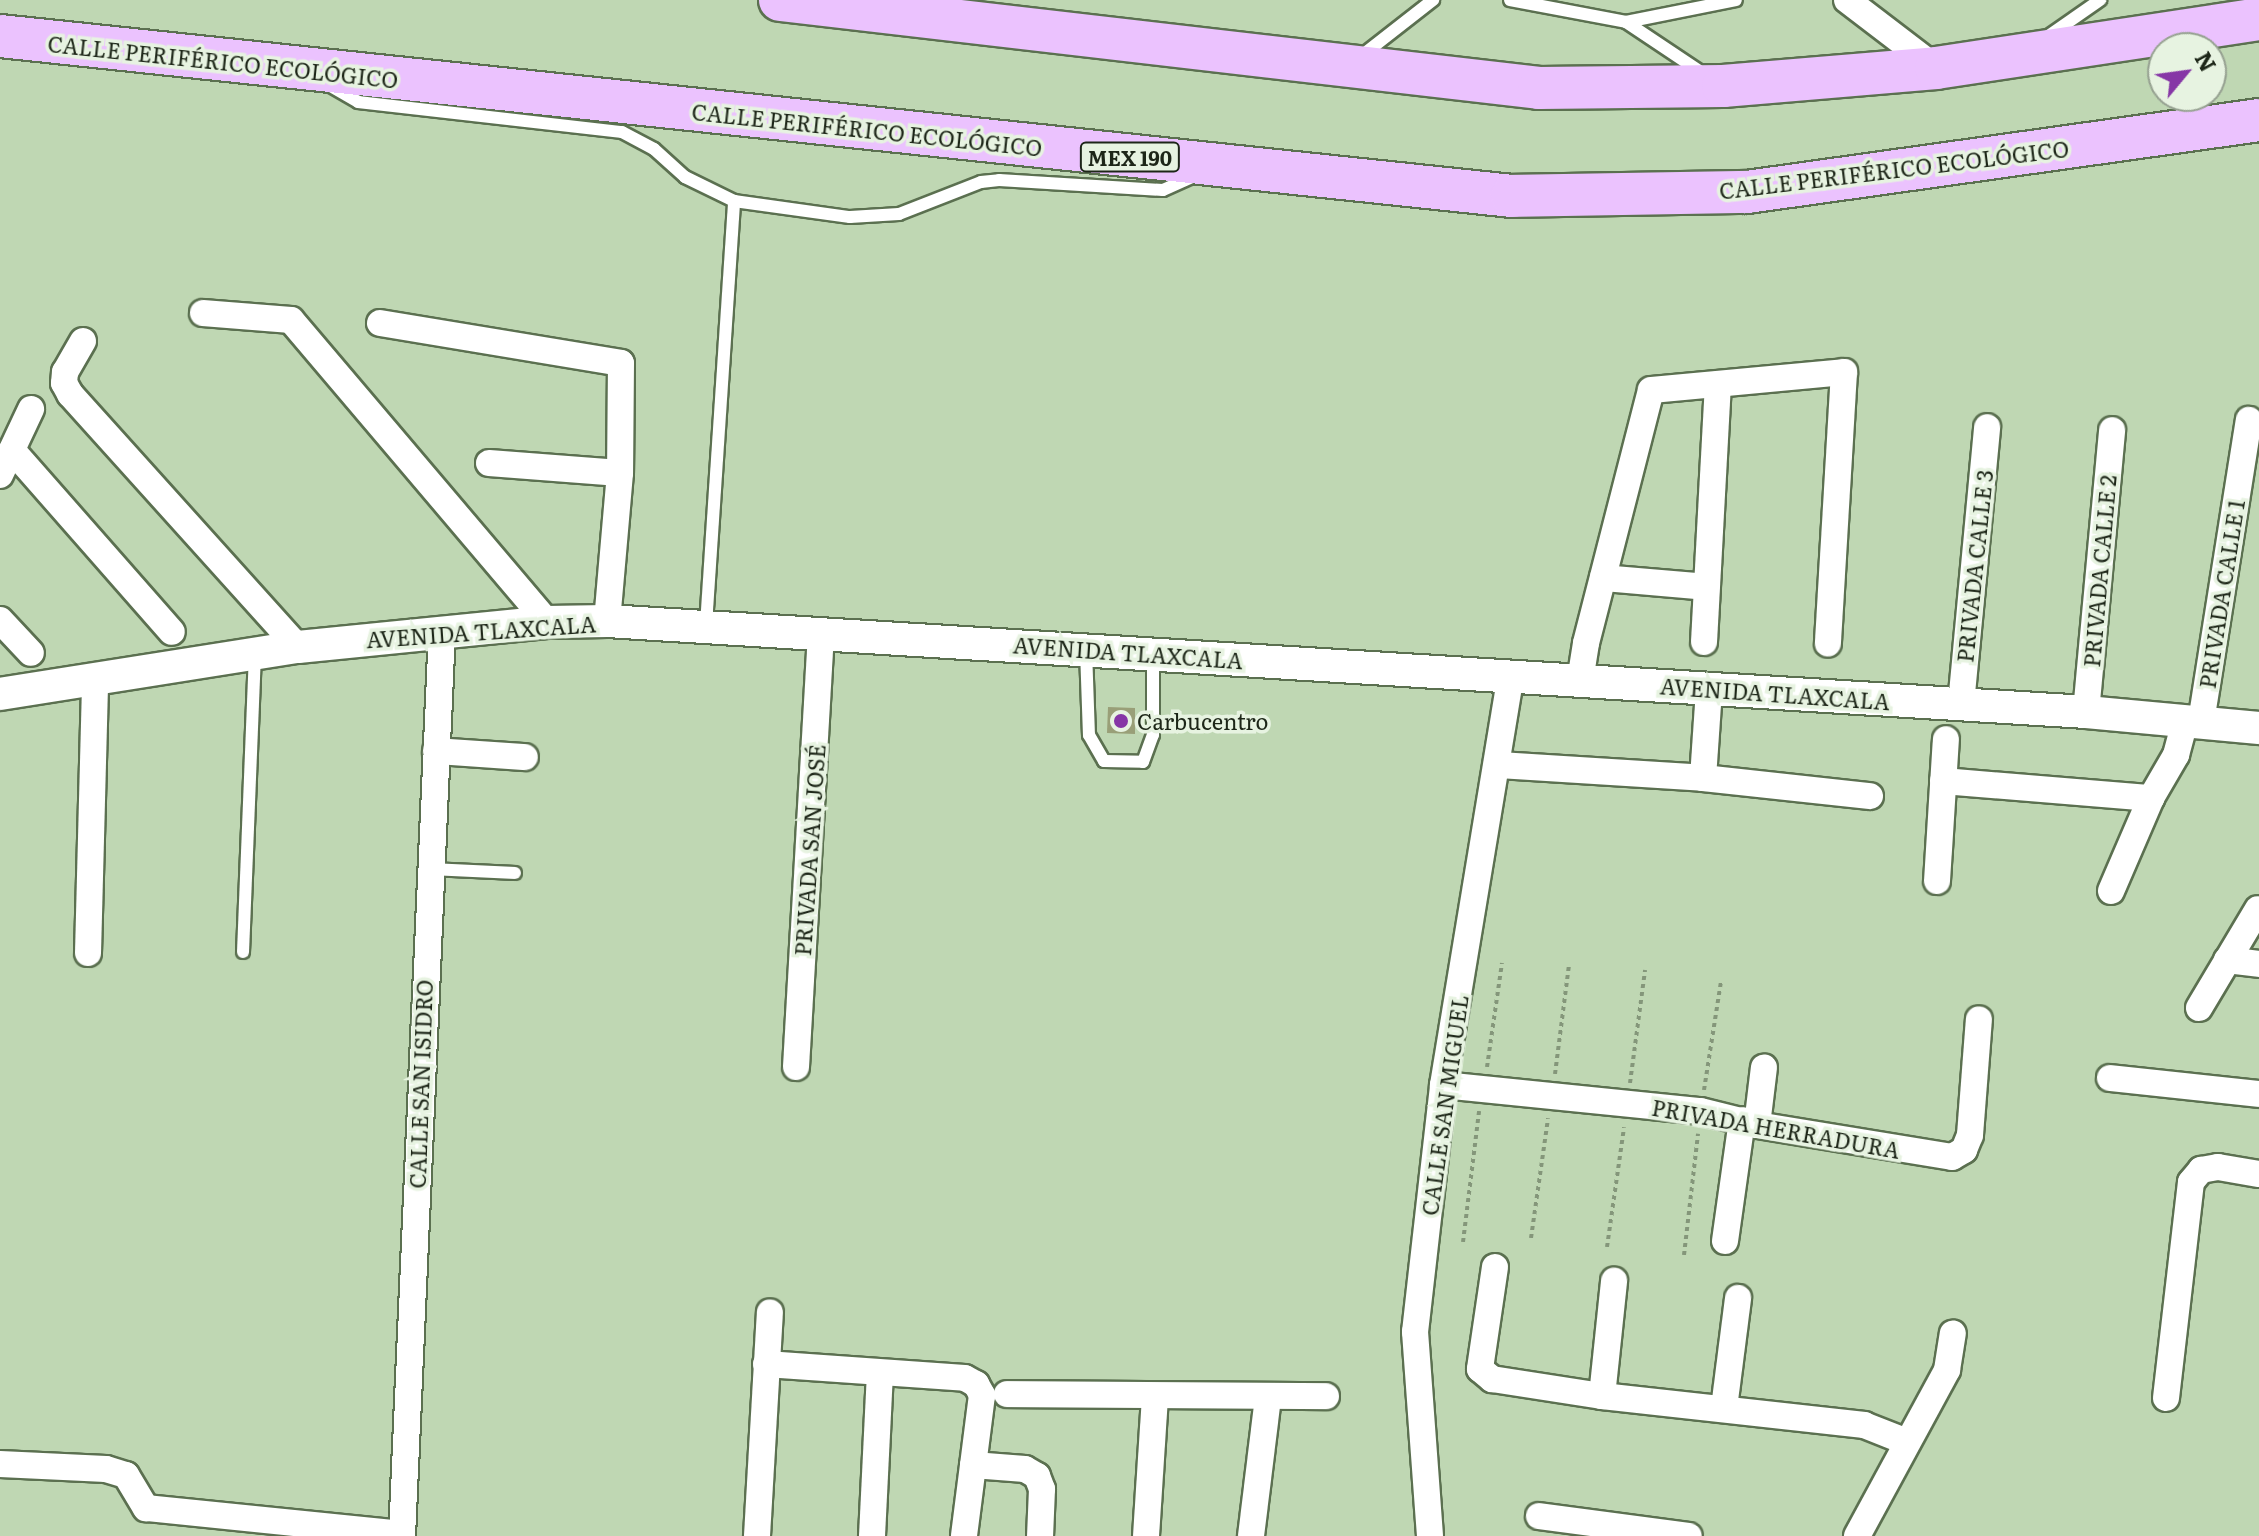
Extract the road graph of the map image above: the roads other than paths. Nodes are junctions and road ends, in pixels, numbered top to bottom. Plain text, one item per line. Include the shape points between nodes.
1 (780, 0) edge
2 (1433, 0) edge
3 (1510, 0) edge
4 (1520, 0) edge
5 (1736, 0) edge
6 (1847, 0) edge
7 (2100, 0) edge
8 (2259, 19) edge
9 (1626, 22) junction
10 (0, 36) edge
11 (2021, 54) junction
12 (1346, 67) junction
13 (1936, 68) junction
14 (316, 71) junction
15 (1723, 86) junction
16 (2259, 120) edge
17 (1212, 165) junction
18 (734, 201) junction
19 (203, 313) dead end
20 (380, 323) dead end
21 (83, 341) dead end
22 (1718, 384) junction
23 (31, 409) dead end
24 (2249, 420) dead end
25 (1987, 427) dead end
26 (2112, 430) dead end
27 (12, 450) junction
28 (489, 463) dead end
29 (620, 473) junction
30 (0, 475) edge
31 (1603, 578) junction
32 (1707, 587) junction
33 (608, 609) junction
34 (540, 614) junction
35 (0, 620) edge
36 (706, 625) junction
37 (172, 632) dead end
38 (442, 632) junction
39 (821, 632) junction
40 (290, 639) junction
41 (1704, 642) dead end
42 (1828, 644) dead end
43 (1086, 649) junction
44 (31, 653) dead end
45 (255, 653) junction
46 (1153, 653) junction
47 (1511, 676) junction
48 (95, 679) junction
49 (1580, 681) junction
50 (0, 694) edge
51 (1708, 702) junction
52 (1961, 704) junction
53 (2086, 712) junction
54 (2193, 721) junction
55 (2259, 728) edge
56 (1946, 739) dead end
57 (436, 751) junction
58 (525, 757) dead end
59 (1499, 765) junction
60 (1703, 778) junction
61 (1943, 781) junction
62 (1870, 796) dead end
63 (2151, 798) junction
64 (430, 868) junction
65 (515, 873) dead end
66 (1937, 881) dead end
67 (2111, 891) dead end
68 (2258, 909) edge
69 (243, 952) dead end
70 (88, 953) dead end
71 (2227, 960) junction
72 (2259, 964) edge
73 (2199, 1008) dead end
74 (1979, 1019) dead end
75 (796, 1067) dead end
76 (1764, 1067) dead end
77 (2110, 1078) dead end
78 (1443, 1085) junction
79 (2259, 1094) edge
80 (1750, 1122) junction
81 (2259, 1174) edge
82 (1725, 1241) dead end
83 (1495, 1267) dead end
84 (1614, 1281) dead end
85 (1738, 1298) dead end
86 (770, 1312) dead end
87 (1953, 1333) dead end
88 (766, 1364) junction
89 (880, 1374) junction
90 (995, 1395) junction
91 (1326, 1396) dead end
92 (1602, 1396) junction
93 (1155, 1397) junction
94 (1268, 1397) junction
95 (2166, 1398) dead end
96 (1724, 1408) junction
97 (1907, 1442) junction
98 (0, 1464) edge
99 (973, 1465) junction
100 (1539, 1516) dead end
101 (200, 1524) edge
102 (402, 1535) edge
103 (757, 1536) edge
104 (872, 1536) edge
105 (964, 1536) edge
106 (1040, 1536) edge
107 (1146, 1536) edge
108 (1251, 1536) edge
109 (1430, 1536) edge
110 (1689, 1536) edge
111 (1857, 1536) edge

1 - 12 highway via 1015,21
2 - 12 lane
3 - 4 lane
4 - 9 lane
5 - 9 lane
6 - 13 street
7 - 11 lane
8 - 11 highway
9 - 15 lane
10 - 14 highway, CALLE PERIFÉRICO ECOLÓGICO / MEX 190
11 - 13 highway
12 - 15 highway via 1539,88
13 - 15 highway
14 - 17 highway, CALLE PERIFÉRICO ECOLÓGICO / MEX 190
14 - 18 lane via 333,89 358,102 622,132 654,149 685,177
16 - 17 highway, CALLE PERIFÉRICO ECOLÓGICO / MEX 190 via 1747,192 1512,196
17 - 18 lane via 1163,190 981,182 899,214 850,217
18 - 36 lane
19 - 34 street via 291,320
20 - 29 street via 621,363
21 - 40 street via 65,372 70,394
22 - 31 street via 1651,390
22 - 32 street
22 - 42 street via 1844,372
23 - 27 street
24 - 54 street, PRIVADA CALLE 1
25 - 52 street, PRIVADA CALLE 3
26 - 53 street, PRIVADA CALLE 2
27 - 30 street
27 - 37 street
28 - 29 street
29 - 33 street
31 - 32 street
31 - 49 street
32 - 41 street
33 - 34 street, AVENIDA TLAXCALA
33 - 36 street, AVENIDA TLAXCALA
34 - 38 street, AVENIDA TLAXCALA
35 - 44 street
36 - 39 street, AVENIDA TLAXCALA
38 - 40 street, AVENIDA TLAXCALA
38 - 57 street, CALLE SAN ISIDRO
39 - 43 street, AVENIDA TLAXCALA
39 - 75 street, PRIVADA SAN JOSÉ
40 - 45 street, AVENIDA TLAXCALA
43 - 46 street, AVENIDA TLAXCALA
43 - 46 lane via 1089,735 1104,761 1143,762 1153,735
45 - 48 street, AVENIDA TLAXCALA
45 - 69 lane
46 - 47 street, AVENIDA TLAXCALA
47 - 49 street, AVENIDA TLAXCALA
47 - 59 street, CALLE SAN MIGUEL
48 - 50 street, AVENIDA TLAXCALA
48 - 70 street
49 - 51 street, AVENIDA TLAXCALA
51 - 52 street, AVENIDA TLAXCALA
51 - 60 street
52 - 53 street, AVENIDA TLAXCALA
53 - 54 street, AVENIDA TLAXCALA
54 - 55 street, AVENIDA TLAXCALA
54 - 63 street, PRIVADA CALLE 1
56 - 61 street
57 - 58 street
57 - 64 street, CALLE SAN ISIDRO
59 - 60 street
59 - 78 street, CALLE SAN MIGUEL
60 - 62 street
61 - 63 street
61 - 66 street
63 - 67 street, PRIVADA CALLE 1
64 - 65 lane
64 - 102 street, CALLE SAN ISIDRO
68 - 71 street
71 - 72 street
71 - 73 street
74 - 80 street, PRIVADA HERRADURA via 1970,1135 1964,1150 1952,1157
76 - 80 street
77 - 79 street
78 - 80 street, PRIVADA HERRADURA via 1701,1111
78 - 109 street, CALLE SAN MIGUEL via 1415,1332
80 - 82 street
81 - 95 street via 2218,1167 2201,1170 2191,1182
83 - 92 street via 1480,1369 1484,1374
84 - 92 street
85 - 96 street
86 - 88 street
87 - 97 street via 1947,1370
88 - 89 street
88 - 103 street
89 - 90 street via 965,1378
89 - 104 street
90 - 93 street
90 - 99 street
91 - 94 street
92 - 96 street
93 - 94 street
93 - 107 street
94 - 108 street
96 - 97 street via 1864,1425
97 - 111 street
98 - 101 street via 106,1469 126,1475 146,1508
99 - 105 street
99 - 106 street via 1025,1469 1037,1476 1042,1489
100 - 110 street
101 - 102 street

